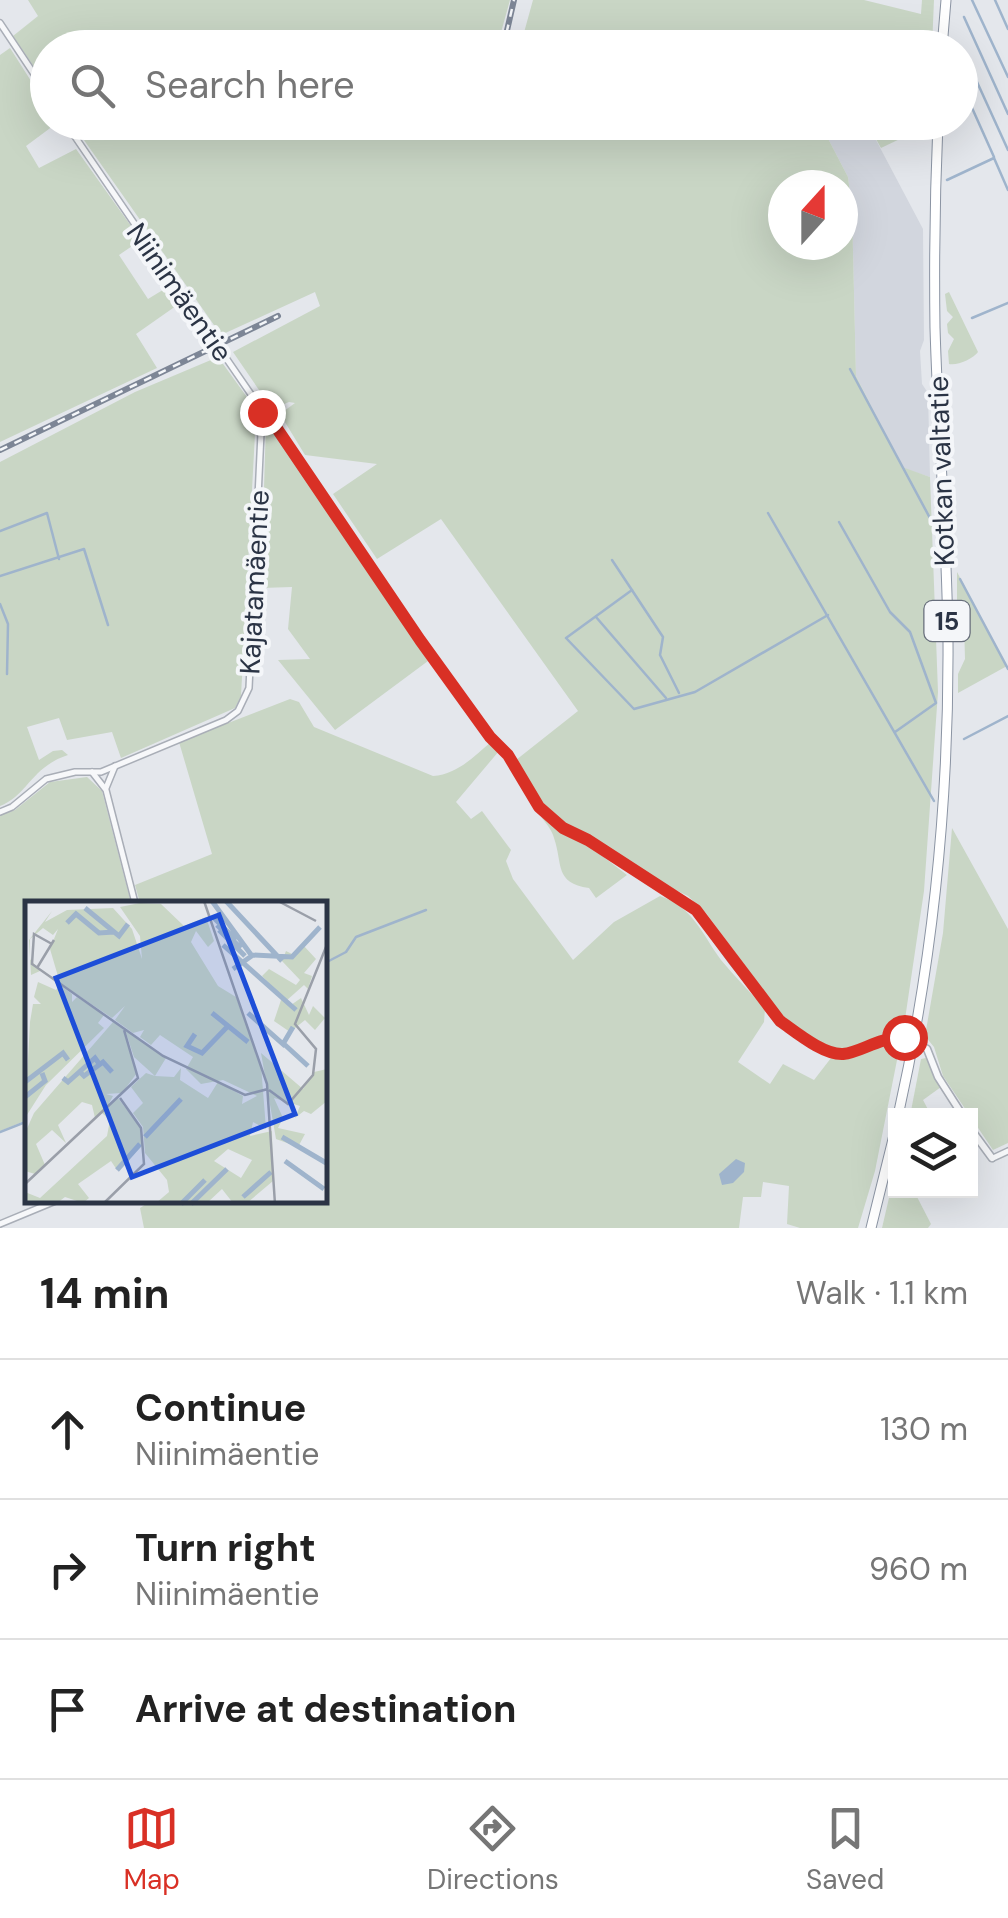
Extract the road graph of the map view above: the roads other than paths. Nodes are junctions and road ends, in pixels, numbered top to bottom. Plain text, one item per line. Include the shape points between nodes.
1 (946, 0) edge
2 (0, 23) edge
3 (944, 30) edge
4 (30, 67) edge
5 (77, 140) edge
6 (938, 140) edge
7 (262, 412) junction
8 (117, 764) junction
9 (92, 772) junction
10 (106, 790) junction
11 (0, 812) edge
12 (134, 901) edge
13 (914, 1040) junction
14 (900, 1108) edge
15 (958, 1108) edge
16 (978, 1139) edge
17 (1008, 1151) edge
18 (992, 1158) joint
19 (888, 1159) edge
20 (51, 1203) edge
21 (0, 1224) edge
22 (871, 1228) edge

1 - 3 highway
2 - 4 street
5 - 7 street, Niinimäentie, bridge
6 - 13 highway, Kotkan valtatie / 15 via 935,327 947,728 936,880
7 - 8 street, Kajatamäentie via 245,699 226,720
7 - 13 street, Niinimäentie via 548,818 696,910 780,1021 799,1034 845,1054 883,1038
8 - 9 street, Kajatamäentie
8 - 10 street
9 - 10 street
9 - 11 street, Kajatamäentie via 46,779
10 - 12 street
13 - 14 highway, Kotkan valtatie / 15
13 - 15 street via 927,1049
16 - 18 street
17 - 18 street
19 - 22 highway
20 - 21 street

